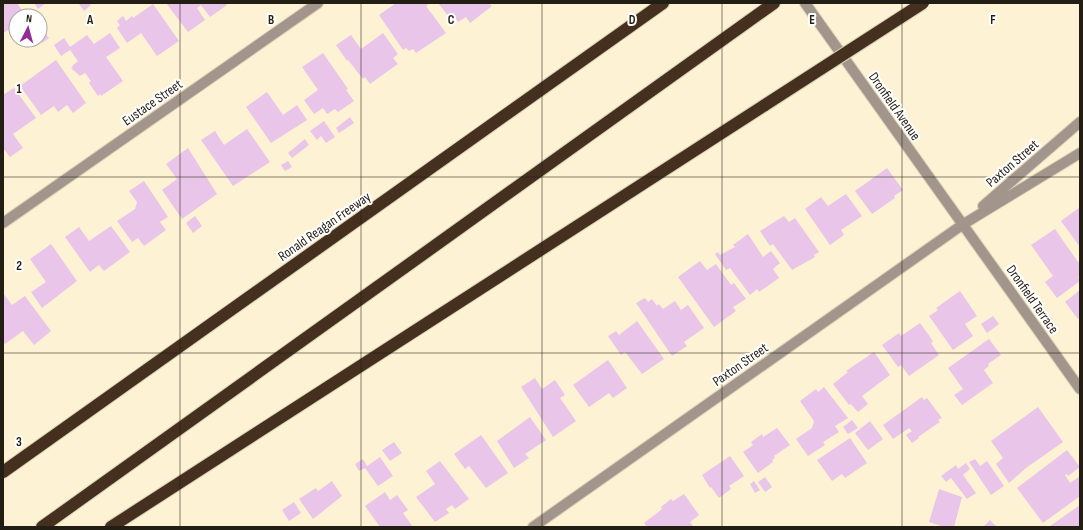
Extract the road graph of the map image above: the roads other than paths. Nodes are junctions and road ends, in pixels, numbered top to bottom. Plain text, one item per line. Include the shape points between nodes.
1 (318, 3) edge
2 (663, 3) edge
3 (774, 3) edge
4 (805, 3) edge
5 (923, 3) edge
6 (1080, 122) edge
7 (1080, 153) edge
8 (3, 223) edge
9 (962, 225) junction
10 (1080, 390) edge
11 (3, 472) edge
12 (42, 527) edge
13 (111, 527) edge
14 (533, 527) edge

1 - 8 street, Eustace Street
2 - 11 highway, Ronald Reagan Freeway
3 - 12 highway
4 - 9 street, Dronfield Avenue
5 - 13 highway, bridge
6 - 9 street, Paxton Street
7 - 9 street, Paxton Street
9 - 10 street, Dronfield Terrace
9 - 14 street, Paxton Street

